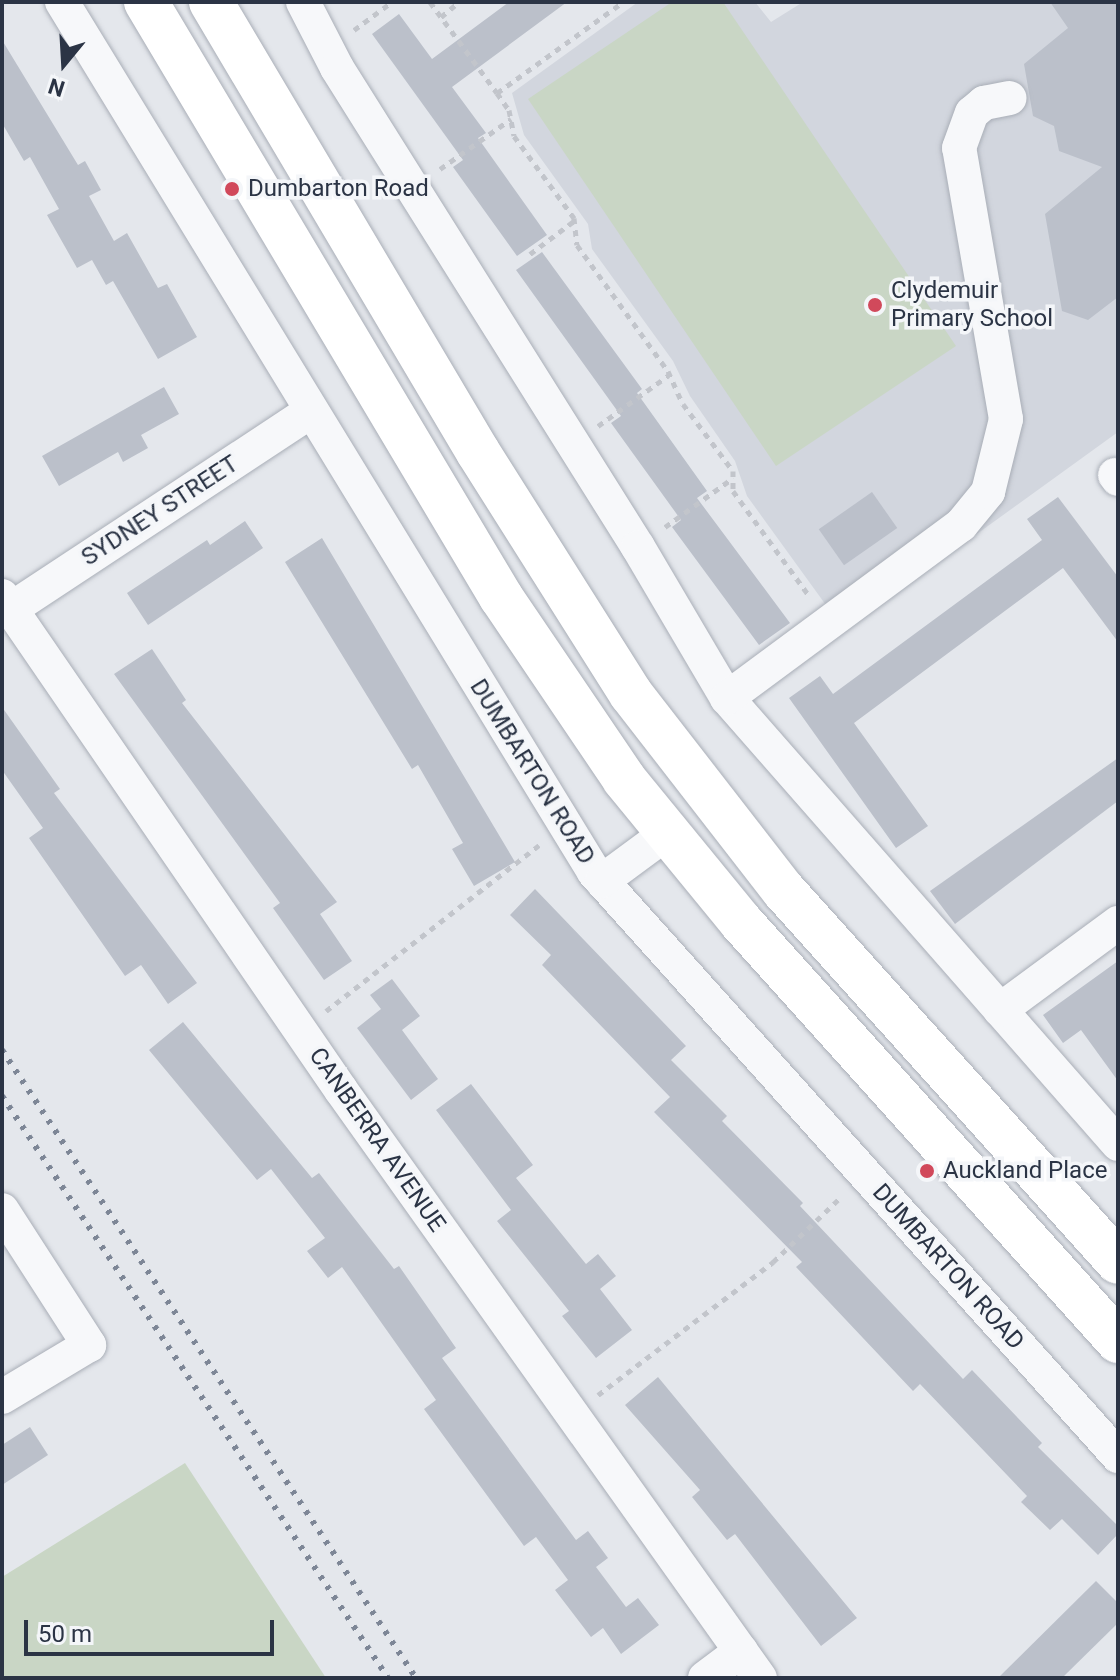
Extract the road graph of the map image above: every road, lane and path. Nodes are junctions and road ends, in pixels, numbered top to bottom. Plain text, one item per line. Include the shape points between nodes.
1 (62, 2) edge
2 (146, 2) edge
3 (211, 2) edge
4 (303, 2) edge
5 (392, 2) edge
6 (430, 2) edge
7 (459, 2) edge
8 (623, 2) edge
9 (441, 17) junction
10 (327, 49) junction
11 (497, 93) junction
12 (1010, 98) dead end
13 (511, 119) junction
14 (413, 189) junction
15 (575, 221) junction
16 (530, 254) dead end
17 (669, 375) junction
18 (308, 413) junction
19 (574, 444) junction
20 (733, 478) junction
21 (638, 547) junction
22 (6, 602) edge
23 (828, 626) junction
24 (727, 698) junction
25 (565, 824) junction
26 (667, 833) junction
27 (602, 881) junction
28 (1118, 923) edge
29 (1000, 1010) junction
30 (301, 1031) junction
31 (1118, 1144) edge
32 (865, 1175) junction
33 (2, 1210) edge
34 (1118, 1262) edge
35 (1118, 1341) edge
36 (2, 1397) edge
37 (572, 1415) junction
38 (1118, 1456) edge
39 (750, 1664) edge
40 (705, 1678) edge

1 - 18 street, DUMBARTON ROAD
2 - 26 main road via 517,623
3 - 34 main road via 478,452 640,706 784,891
4 - 10 street
5 - 10 path
6 - 9 path
7 - 9 path
8 - 11 path
9 - 11 path
10 - 14 street
11 - 13 path
12 - 23 street via 984,103 972,113 959,148 1006,419 996,472 988,492 961,525
13 - 14 path
13 - 15 path via 514,136
14 - 19 street
15 - 16 path
15 - 17 path via 577,245
17 - 19 path
17 - 20 path
18 - 22 street, SYDNEY STREET
18 - 25 street, DUMBARTON ROAD
19 - 21 street
20 - 21 path
20 - 23 path via 733,491
21 - 24 street
22 - 30 street, CANBERRA AVENUE
23 - 24 street
24 - 29 street
25 - 27 street, DUMBARTON ROAD
25 - 30 path
26 - 27 street
26 - 35 main road via 841,1036
27 - 32 street, DUMBARTON ROAD
28 - 29 street
29 - 31 street
30 - 37 street, CANBERRA AVENUE
32 - 37 path via 773,1262
32 - 38 street, DUMBARTON ROAD
33 - 36 street via 89,1345
37 - 39 street, CANBERRA AVENUE
39 - 40 street

